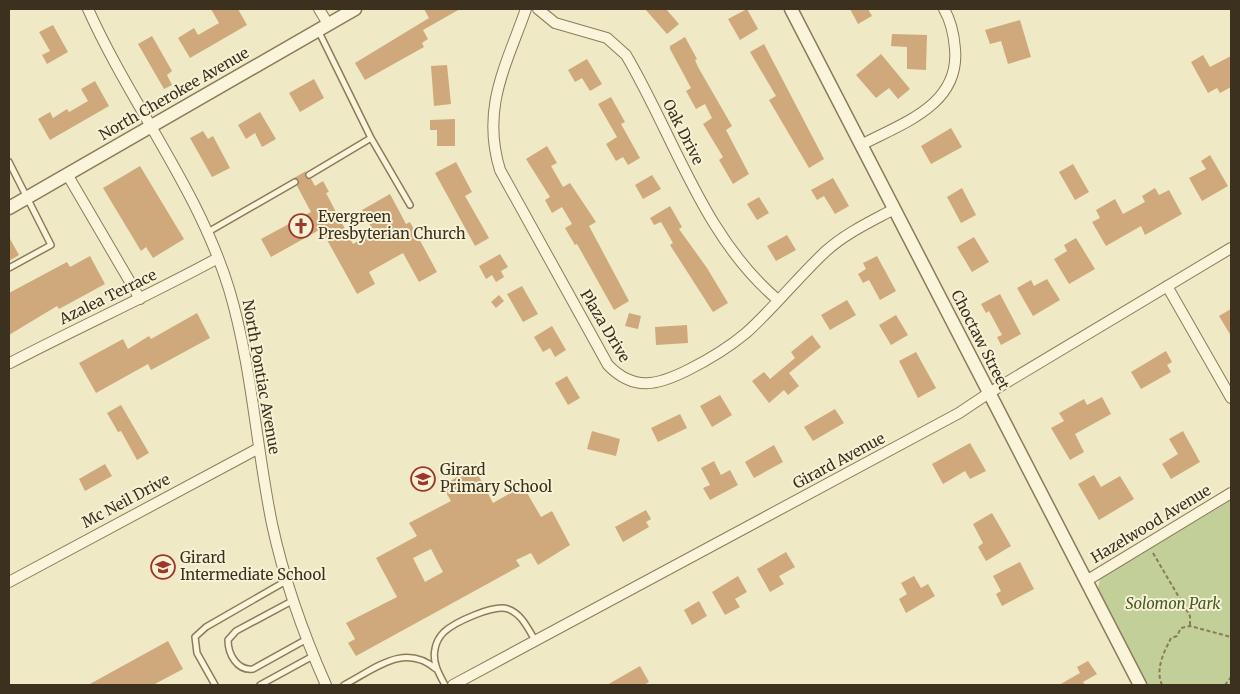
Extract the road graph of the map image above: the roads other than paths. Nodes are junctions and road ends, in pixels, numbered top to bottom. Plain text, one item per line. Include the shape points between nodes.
1 (88, 9) edge
2 (320, 9) edge
3 (355, 9) edge
4 (526, 9) edge
5 (538, 9) edge
6 (791, 9) edge
7 (944, 9) edge
8 (323, 27) junction
9 (152, 125) junction
10 (371, 138) junction
11 (861, 145) junction
12 (9, 162) edge
13 (68, 174) junction
14 (308, 174) dead end
15 (295, 182) dead end
16 (26, 198) junction
17 (410, 205) dead end
18 (9, 208) edge
19 (894, 209) junction
20 (208, 232) junction
21 (1231, 248) edge
22 (218, 258) junction
23 (9, 268) edge
24 (1167, 286) junction
25 (140, 299) junction
26 (778, 300) junction
27 (10, 363) edge
28 (989, 393) junction
29 (1231, 398) edge
30 (259, 448) junction
31 (1231, 493) edge
32 (286, 581) junction
33 (1086, 581) junction
34 (9, 582) edge
35 (292, 601) junction
36 (307, 639) junction
37 (536, 641) junction
38 (313, 656) junction
39 (437, 670) junction
40 (215, 685) edge
41 (260, 685) edge
42 (326, 685) edge
43 (344, 685) edge
44 (445, 685) edge
45 (453, 685) edge
46 (1140, 685) edge

1 - 9 street, North Pontiac Avenue
2 - 8 street
3 - 8 street, North Cherokee Avenue
4 - 26 street, Plaza Drive via 495,97 494,151 500,170 608,365 618,375 643,383 667,380 726,348
5 - 26 street, Oak Drive via 555,22 607,38 626,55 722,237 747,271
6 - 11 street, Choctaw Street
7 - 11 street via 951,25 956,62 953,78 944,94 919,113
8 - 9 street, North Cherokee Avenue
8 - 10 lane
9 - 13 street, North Cherokee Avenue
9 - 20 street, North Pontiac Avenue
10 - 14 lane
10 - 17 lane
11 - 19 street, Choctaw Street
12 - 16 lane
13 - 16 street, North Cherokee Avenue
13 - 25 street
15 - 20 lane
16 - 18 street, North Cherokee Avenue
16 - 23 lane via 51,245
19 - 26 street, Plaza Drive via 837,242
19 - 28 street, Choctaw Street
20 - 22 street, North Pontiac Avenue
21 - 24 street, Girard Avenue
22 - 25 street, Azalea Terrace
22 - 30 street, North Pontiac Avenue via 242,343
24 - 28 street, Girard Avenue
24 - 29 street
25 - 27 street, Azalea Terrace
28 - 33 street, Choctaw Street
28 - 37 street, Girard Avenue via 959,413
30 - 32 street, North Pontiac Avenue
30 - 34 street, Mc Neil Drive
31 - 33 street, Hazelwood Avenue
32 - 35 street, North Pontiac Avenue
32 - 40 lane via 206,627 195,637 197,653
33 - 46 street, Choctaw Street
35 - 36 street, North Pontiac Avenue
35 - 36 lane via 236,631 228,640 230,652 238,665 247,670
36 - 38 street, North Pontiac Avenue
37 - 39 lane via 515,613 506,608 485,611 445,631 435,649
37 - 45 street, Girard Avenue
38 - 41 lane
38 - 42 street, North Pontiac Avenue
39 - 43 lane via 417,657 404,656
39 - 44 lane

